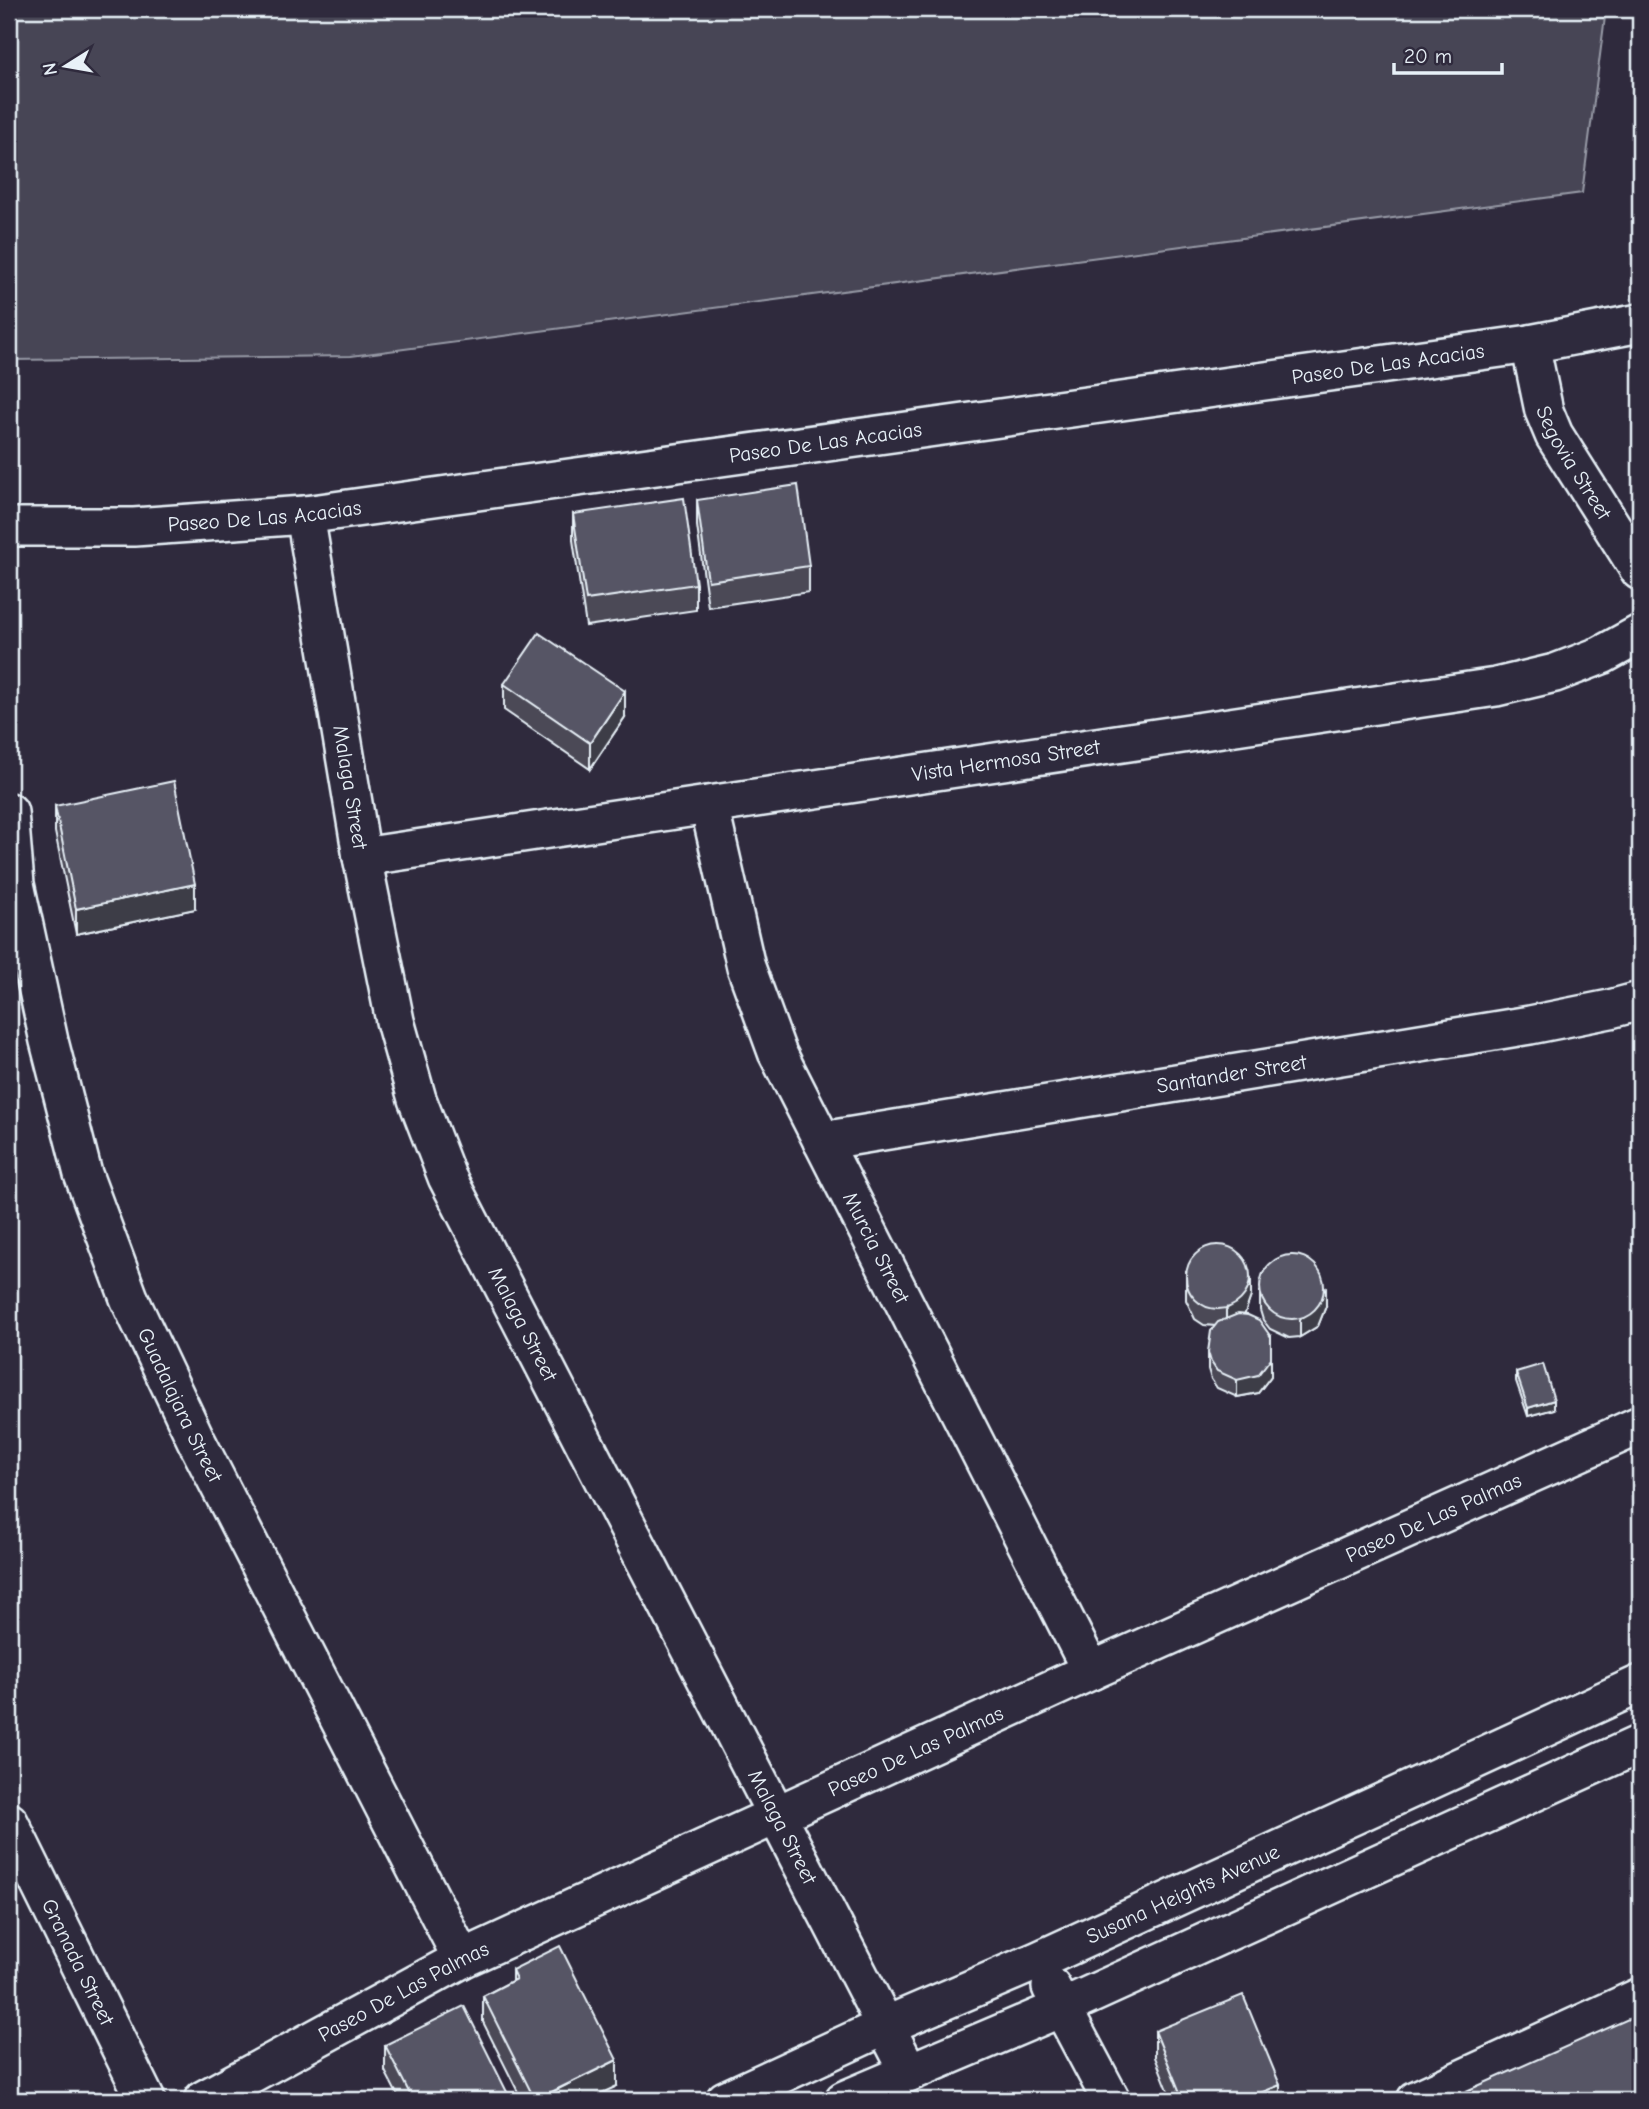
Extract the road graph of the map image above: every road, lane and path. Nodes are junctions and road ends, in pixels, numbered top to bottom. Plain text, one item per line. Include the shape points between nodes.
1 (1640, 323) edge
2 (1530, 344) junction
3 (305, 515) junction
4 (9, 527) edge
5 (1640, 571) edge
6 (1640, 634) edge
7 (709, 805) junction
8 (9, 812) edge
9 (362, 857) junction
10 (12, 883) edge
11 (1640, 1001) edge
12 (822, 1140) junction
13 (1640, 1425) edge
14 (1091, 1671) junction
15 (1640, 1684) edge
16 (1640, 1744) edge
17 (776, 1814) junction
18 (9, 1822) edge
19 (462, 1959) junction
20 (1037, 1961) junction
21 (1640, 1997) edge
22 (1061, 2008) junction
23 (885, 2026) junction
24 (909, 2072) junction
25 (146, 2100) edge
26 (203, 2100) edge
27 (725, 2100) edge
28 (844, 2100) edge
29 (1111, 2100) edge
30 (1416, 2100) edge

1 - 2 street, Paseo De Las Acacias
2 - 3 street, Paseo De Las Acacias
2 - 5 street, Segovia Street via 1544,411 1554,435
3 - 4 street, Paseo De Las Acacias via 134,527
3 - 9 street, Malaga Street
6 - 7 street, Vista Hermosa Street via 1555,673 1496,687
7 - 9 street, Vista Hermosa Street
7 - 12 street, Murcia Street via 746,967 777,1052
8 - 10 street, Guadalajara Street
9 - 17 street, Malaga Street via 395,1021 417,1099 447,1177
10 - 19 street, Guadalajara Street via 83,1174 130,1298 197,1440
11 - 12 street, Santander Street via 1530,1025
12 - 14 street, Murcia Street
13 - 14 street, Paseo De Las Palmas
14 - 17 street, Paseo De Las Palmas
15 - 20 street, Susana Heights Avenue
16 - 22 street
17 - 19 street, Paseo De Las Palmas
17 - 23 street, Malaga Street
18 - 25 street, Granada Street
19 - 26 street, Paseo De Las Palmas
20 - 22 street
20 - 23 street, Susana Heights Avenue
21 - 30 street
22 - 24 street
22 - 29 street
23 - 24 street, Malaga Street
23 - 27 street, Susana Heights Avenue
24 - 28 street

